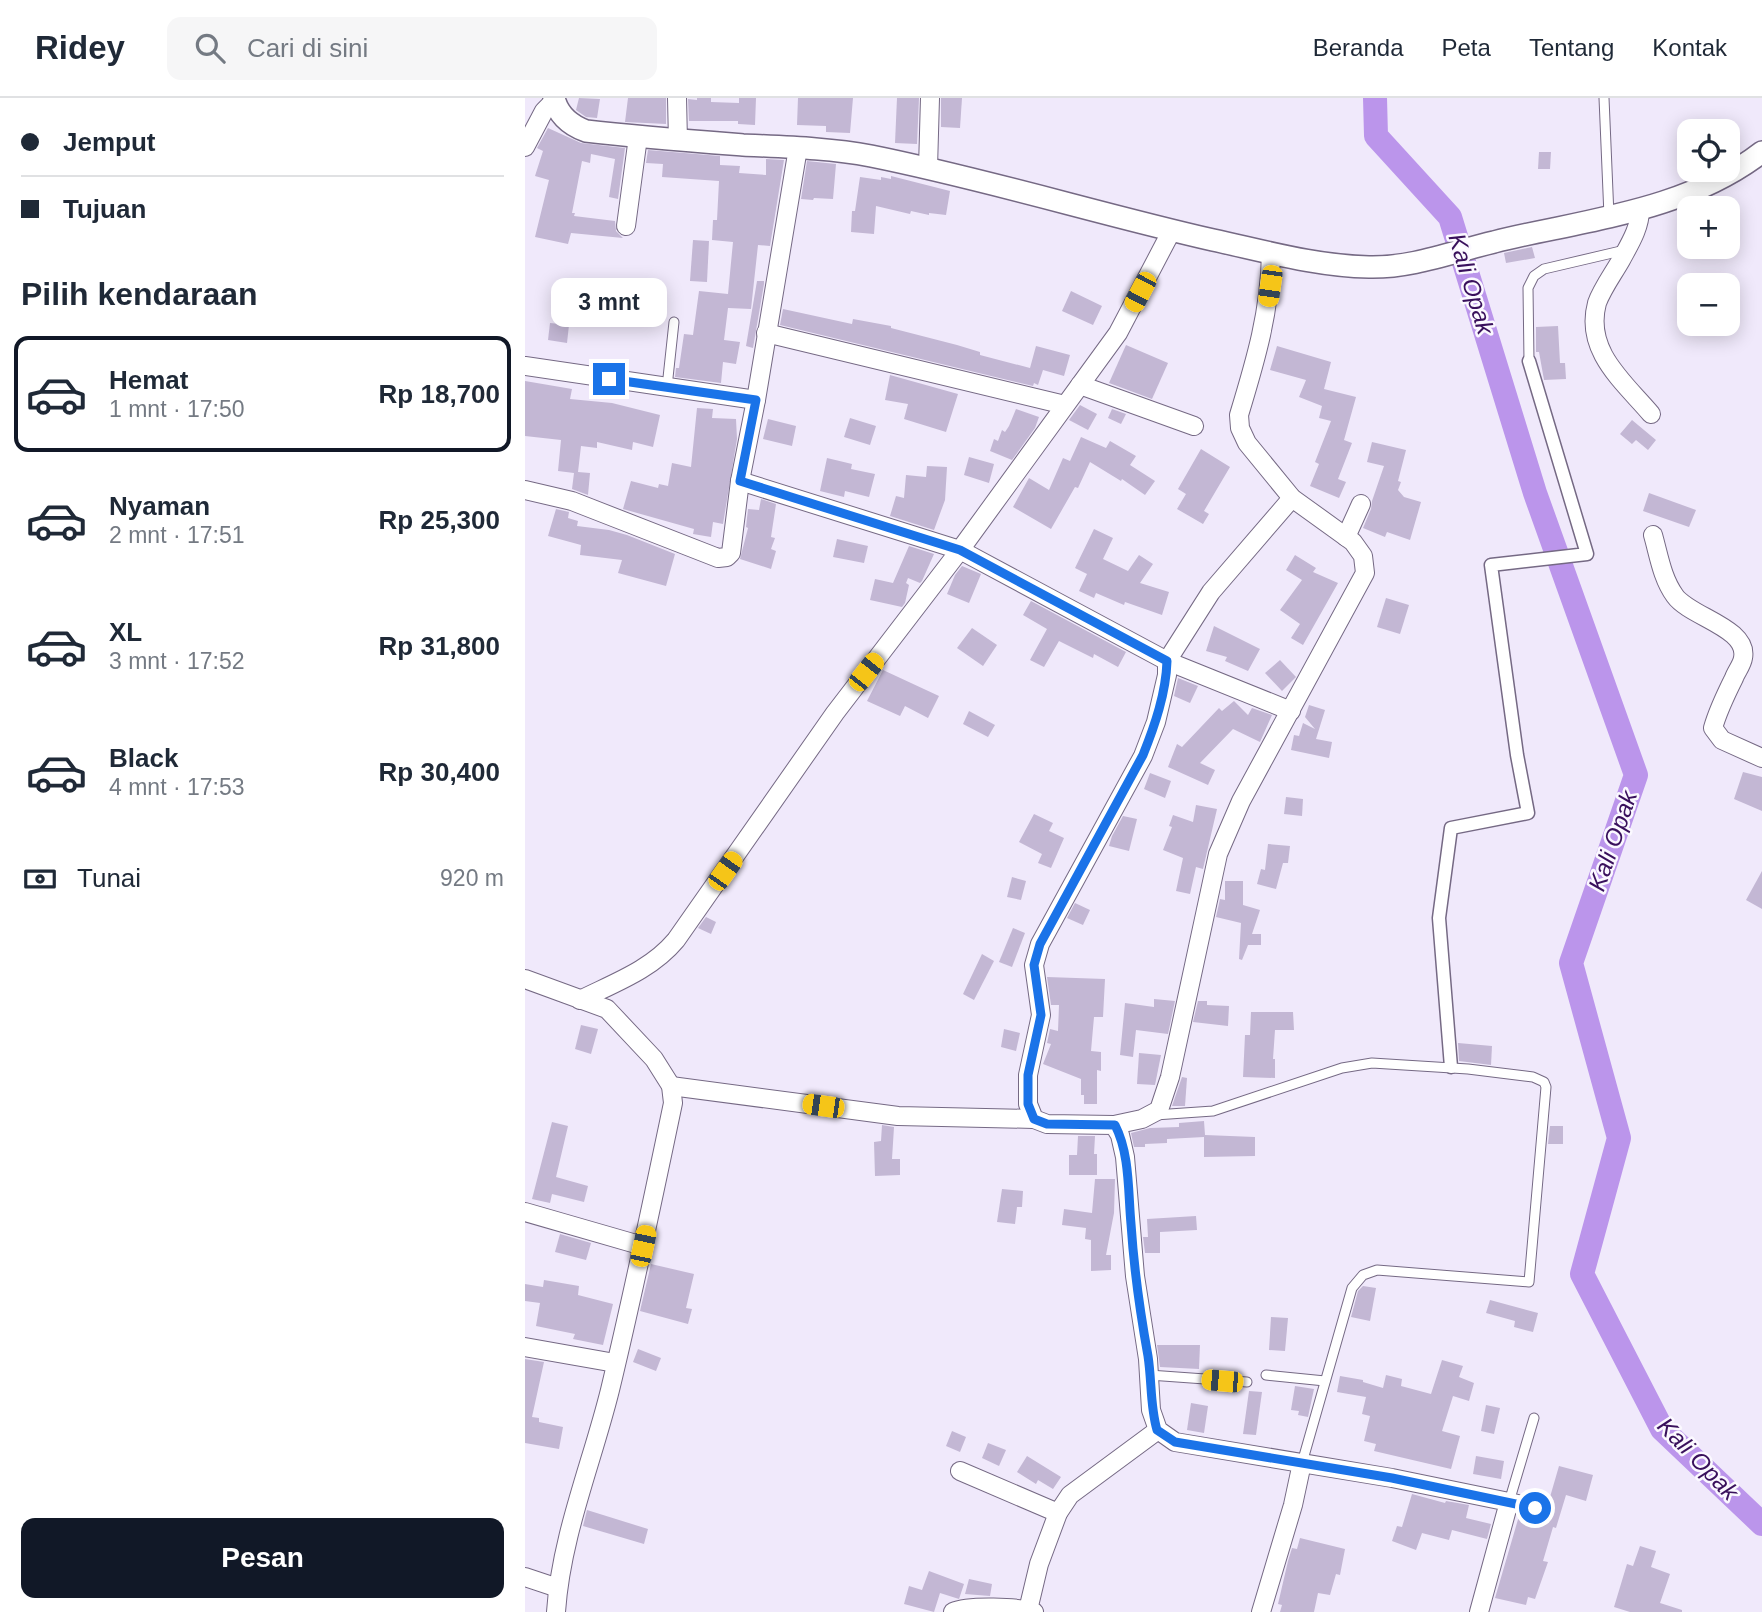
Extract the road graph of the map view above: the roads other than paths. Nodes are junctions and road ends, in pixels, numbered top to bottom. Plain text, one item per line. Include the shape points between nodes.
1 (677, 98) edge
2 (930, 98) edge
3 (1604, 98) edge
4 (554, 100) edge
5 (638, 137) junction
6 (678, 141) junction
7 (525, 147) edge
8 (798, 148) junction
9 (1762, 152) edge
10 (928, 168) junction
11 (1640, 210) junction
12 (1609, 217) junction
13 (627, 226) dead end
14 (1172, 230) junction
15 (1627, 249) junction
16 (1271, 253) junction
17 (674, 322) dead end
18 (766, 333) junction
19 (1529, 360) joint
20 (525, 366) edge
21 (1080, 385) junction
22 (667, 387) junction
23 (756, 400) junction
24 (1065, 405) junction
25 (1651, 414) dead end
26 (1194, 426) dead end
27 (740, 481) junction
28 (525, 490) edge
29 (1292, 498) junction
30 (1361, 504) dead end
31 (1653, 535) dead end
32 (1346, 537) junction
33 (960, 550) junction
34 (1167, 661) junction
35 (1291, 711) junction
36 (1762, 758) edge
37 (525, 979) edge
38 (580, 1000) junction
39 (1451, 1068) junction
40 (671, 1086) junction
41 (1150, 1115) junction
42 (1034, 1119) junction
43 (1115, 1125) junction
44 (525, 1212) edge
45 (643, 1246) junction
46 (525, 1347) edge
47 (615, 1363) junction
48 (1149, 1375) junction
49 (1266, 1375) dead end
50 (1325, 1381) junction
51 (1247, 1382) dead end
52 (1534, 1418) dead end
53 (1157, 1430) junction
54 (1302, 1463) junction
55 (960, 1471) dead end
56 (1509, 1502) junction
57 (1535, 1508) dead end
58 (1058, 1513) junction
59 (525, 1577) edge
60 (558, 1588) junction
61 (1031, 1611) edge
62 (556, 1612) edge
63 (953, 1612) edge
64 (1261, 1612) edge
65 (1479, 1612) edge

1 - 6 street
2 - 10 street
3 - 12 lane
4 - 5 street via 572,126
4 - 7 street
5 - 6 street
5 - 13 street
6 - 8 street
8 - 10 street
8 - 18 street
9 - 11 street via 1706,186
10 - 14 street
11 - 12 street
11 - 15 street
12 - 16 street via 1424,261 1369,267
14 - 16 street
14 - 21 street via 1118,333
15 - 19 lane via 1545,269 1534,276 1528,288
15 - 25 street via 1597,303 1596,342 1601,355
16 - 29 street via 1265,322 1239,415 1240,428
17 - 22 lane
18 - 23 street
18 - 24 street
19 - 39 street via 1587,554 1491,565 1528,813 1451,828 1440,918
20 - 22 street
21 - 24 street
21 - 26 street
22 - 23 street
23 - 27 street
24 - 33 street
27 - 28 street via 734,544 727,557 718,558 572,501
27 - 33 street
29 - 32 street
29 - 34 street via 1211,593
30 - 32 street
31 - 36 street via 1663,576 1675,597 1740,641 1743,657 1713,728 1722,740
32 - 35 street via 1363,556 1366,573
33 - 34 street
33 - 38 street via 835,713 669,948 640,971
34 - 35 street
34 - 42 street via 1156,722 1143,755 1037,954 1034,965 1041,1015 1028,1075 1028,1104
35 - 41 street via 1241,801 1218,854 1170,1077 1159,1110
37 - 38 street
38 - 40 street via 607,1009 642,1044
39 - 41 lane via 1352,1065 1213,1111
39 - 50 lane via 1533,1077 1546,1087 1529,1282 1377,1270 1363,1275 1352,1288
40 - 42 street via 898,1116
40 - 45 street via 673,1103
41 - 43 street
42 - 43 street via 1047,1124
43 - 48 street via 1125,1157
44 - 45 street
45 - 47 street
46 - 47 street
47 - 60 street
48 - 51 lane
48 - 53 street
49 - 50 lane
50 - 54 lane
52 - 56 lane
53 - 54 street via 1175,1442
53 - 58 street via 1070,1495
54 - 56 street
54 - 64 street
55 - 58 street
56 - 57 street
56 - 65 street
58 - 61 street via 1039,1564
59 - 60 street
60 - 62 street
61 - 63 street via 979,1608

